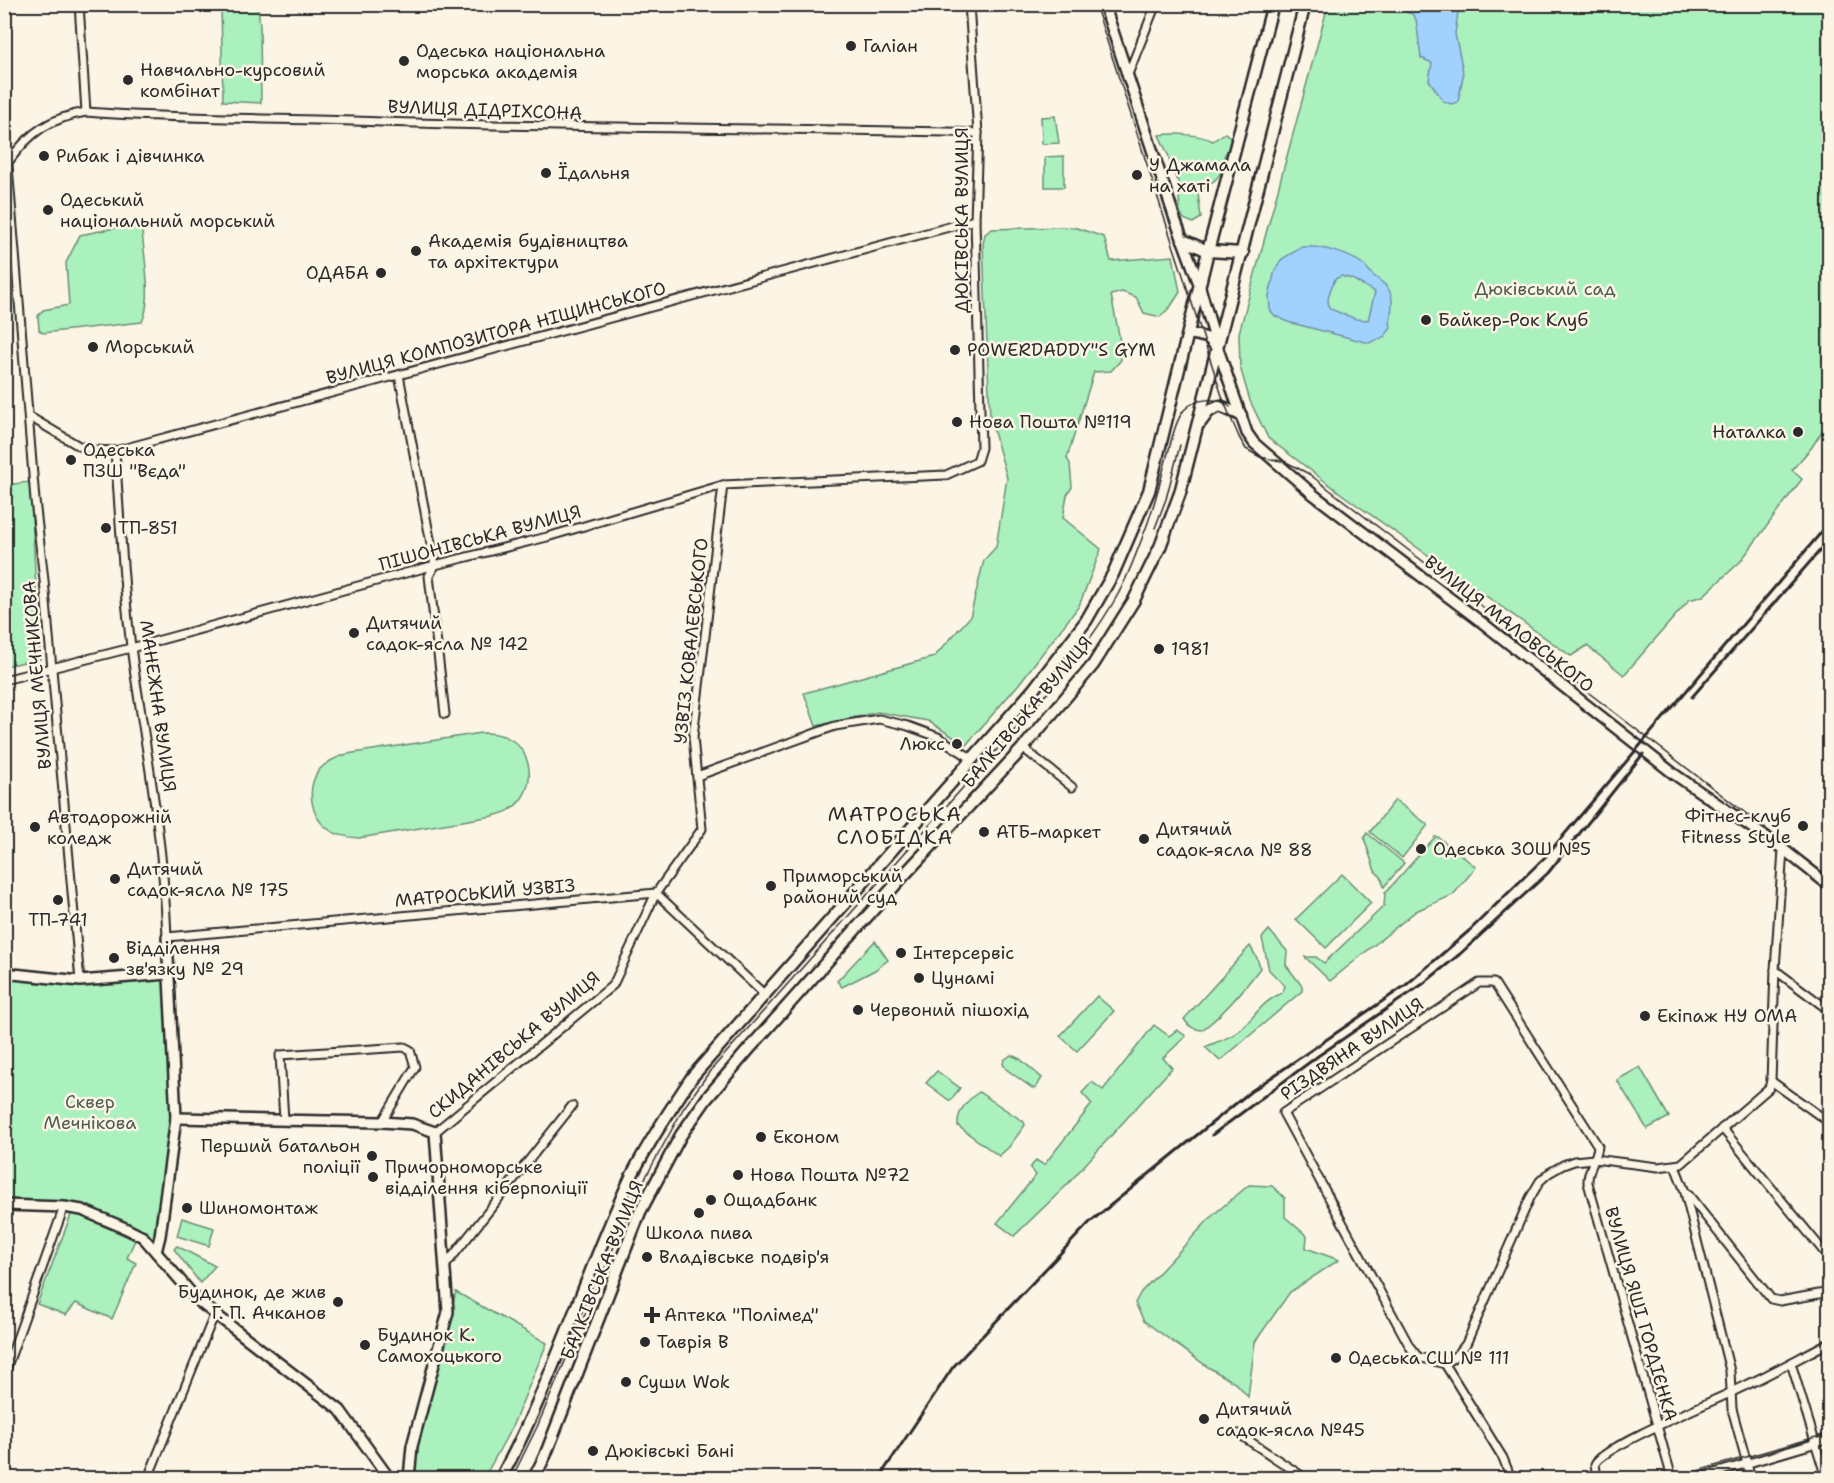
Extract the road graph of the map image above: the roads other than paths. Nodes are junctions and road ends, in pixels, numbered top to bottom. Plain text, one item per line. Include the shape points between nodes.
1 (79, 4) edge
2 (969, 4) edge
3 (1104, 4) edge
4 (1156, 4) edge
5 (1273, 4) edge
6 (1305, 4) edge
7 (1127, 77) junction
8 (86, 112) junction
9 (4, 116) edge
10 (978, 133) junction
11 (9, 161) junction
12 (8, 206) edge
13 (975, 220) junction
14 (1183, 240) junction
15 (1208, 250) junction
16 (1243, 253) junction
17 (1199, 284) junction
18 (1188, 333) junction
19 (1218, 349) junction
20 (399, 375) junction
21 (1241, 416) junction
22 (30, 417) junction
23 (1196, 428) junction
24 (115, 451) junction
25 (968, 467) joint
26 (723, 485) junction
27 (435, 565) junction
28 (132, 648) junction
29 (51, 669) junction
30 (4, 680) edge
31 (445, 714) dead end
32 (1023, 748) junction
33 (971, 758) junction
34 (697, 776) junction
35 (1072, 787) dead end
36 (1783, 849) junction
37 (1830, 886) edge
38 (656, 893) junction
39 (167, 937) junction
40 (1775, 970) junction
41 (4, 973) edge
42 (168, 974) junction
43 (80, 981) junction
44 (765, 995) junction
45 (1830, 1011) edge
46 (1771, 1081) junction
47 (572, 1106) dead end
48 (176, 1119) junction
49 (284, 1120) junction
50 (382, 1122) junction
51 (1830, 1123) edge
52 (1722, 1128) junction
53 (435, 1132) junction
54 (1594, 1159) junction
55 (1675, 1166) junction
56 (1684, 1189) junction
57 (4, 1205) edge
58 (64, 1207) junction
59 (156, 1252) junction
60 (1830, 1259) edge
61 (445, 1266) junction
62 (1830, 1292) edge
63 (215, 1313) junction
64 (1830, 1342) edge
65 (1791, 1363) junction
66 (1445, 1364) junction
67 (4, 1374) edge
68 (1731, 1393) junction
69 (1657, 1426) junction
70 (1239, 1434) dead end
71 (1830, 1439) edge
72 (1816, 1443) junction
73 (1747, 1464) junction
74 (148, 1479) edge
75 (389, 1479) edge
76 (409, 1479) edge
77 (501, 1479) edge
78 (534, 1479) edge
79 (1305, 1479) edge
80 (1511, 1479) edge
81 (1597, 1479) edge
82 (1672, 1479) edge
83 (1698, 1479) edge
84 (1751, 1479) edge
85 (1826, 1479) edge

1 - 8 street
2 - 10 street, ДЮКІВСЬКА ВУЛИЦЯ
3 - 7 street, ВУЛИЦЯ МАЛОВСЬКОГО
4 - 7 street
5 - 15 main road, БАЛКІВСЬКА ВУЛИЦЯ
6 - 16 main road, БАЛКІВСЬКА ВУЛИЦЯ
7 - 14 street, ВУЛИЦЯ МАЛОВСЬКОГО
8 - 10 street, ВУЛИЦЯ ДІДРІХСОНА via 217,120
8 - 11 street, ВУЛИЦЯ ДІДРІХСОНА via 43,127 24,140
9 - 11 street, ВУЛИЦЯ МЕЧНИКОВА
10 - 13 street, ДЮКІВСЬКА ВУЛИЦЯ
11 - 12 street, ВУЛИЦЯ МЕЧНИКОВА
12 - 22 street, ВУЛИЦЯ МЕЧНИКОВА
13 - 20 street, ВУЛИЦЯ КОМПОЗИТОРА НІЩИНСЬКОГО
13 - 25 street, ДЮКІВСЬКА ВУЛИЦЯ via 981,448 977,461
14 - 15 main road
14 - 17 street, ВУЛИЦЯ МАЛОВСЬКОГО
15 - 16 main road
15 - 17 main road, БАЛКІВСЬКА ВУЛИЦЯ
16 - 19 main road, БАЛКІВСЬКА ВУЛИЦЯ
17 - 18 main road, БАЛКІВСЬКА ВУЛИЦЯ
17 - 19 street, ВУЛИЦЯ МАЛОВСЬКОГО
18 - 19 street via 1208,338
18 - 33 main road, БАЛКІВСЬКА ВУЛИЦЯ via 1149,491 1113,574 1086,621 1033,690
19 - 21 street, ВУЛИЦЯ МАЛОВСЬКОГО
19 - 23 main road, БАЛКІВСЬКА ВУЛИЦЯ
20 - 24 street, ВУЛИЦЯ КОМПОЗИТОРА НІЩИНСЬКОГО
20 - 27 street
21 - 23 main road via 1220,406 1209,411
21 - 36 street, ВУЛИЦЯ МАЛОВСЬКОГО via 1254,443 1314,495 1674,774
22 - 24 street, ВУЛИЦЯ КОМПОЗИТОРА НІЩИНСЬКОГО via 79,446
22 - 29 street, ВУЛИЦЯ МЕЧНИКОВА
23 - 32 main road, БАЛКІВСЬКА ВУЛИЦЯ via 1180,493 1134,600 1093,665
24 - 28 street, МАНЕЖНА ВУЛИЦЯ
25 - 26 street, ПІШОНІВСЬКА ВУЛИЦЯ via 946,475
26 - 27 street, ПІШОНІВСЬКА ВУЛИЦЯ
26 - 34 street, УЗВІЗ КОВАЛЕВСЬКОГО via 693,737
27 - 28 street, ПІШОНІВСЬКА ВУЛИЦЯ
27 - 31 street via 429,576
28 - 29 street, ПІШОНІВСЬКА ВУЛИЦЯ
28 - 39 street, МАНЕЖНА ВУЛИЦЯ via 166,898
29 - 30 street, ПІШОНІВСЬКА ВУЛИЦЯ
29 - 43 street, ВУЛИЦЯ МЕЧНИКОВА
32 - 35 street
32 - 78 main road, БАЛКІВСЬКА ВУЛИЦЯ via 757,1041 707,1098 681,1135 640,1212
33 - 34 street via 938,736 879,719 836,726
33 - 44 main road, БАЛКІВСЬКА ВУЛИЦЯ
34 - 38 street, УЗВІЗ КОВАЛЕВСЬКОГО via 702,829
36 - 37 street, ВУЛИЦЯ МАЛОВСЬКОГО
36 - 40 street
38 - 39 street, МАТРОСЬКИЙ УЗВІЗ
38 - 44 street
38 - 53 street, СКИДАНІВСЬКА ВУЛИЦЯ via 613,985
39 - 42 street, МАНЕЖНА ВУЛИЦЯ
40 - 45 street
40 - 46 street
41 - 43 street
42 - 43 street
42 - 48 street, МАНЕЖНА ВУЛИЦЯ
44 - 77 main road, БАЛКІВСЬКА ВУЛИЦЯ via 692,1077 656,1131 624,1194
46 - 51 street
46 - 52 street via 1769,1088
47 - 61 street
48 - 49 street
48 - 59 street, МАНЕЖНА ВУЛИЦЯ
49 - 50 street
49 - 50 street via 280,1055 404,1047 410,1050 415,1067
50 - 53 street via 412,1124
52 - 55 street via 1687,1161
52 - 60 street
53 - 61 street, СКИДАНІВСЬКА ВУЛИЦЯ
54 - 55 street
54 - 66 street via 1563,1165 1540,1181 1466,1344
54 - 66 street, РІЗДВЯНА ВУЛИЦЯ via 1598,1150 1594,1138 1494,983 1479,983 1283,1113 1410,1347 1418,1357
54 - 69 street, ВУЛИЦЯ ЯШІ ГОРДІЄНКА via 1588,1183
55 - 56 street
56 - 62 street via 1771,1299
56 - 68 street via 1730,1371
57 - 58 street
58 - 59 street via 125,1227
58 - 67 street
59 - 63 street via 198,1301
61 - 76 street, СКИДАНІВСЬКА ВУЛИЦЯ via 448,1312 412,1446
63 - 74 street
63 - 75 street via 340,1410
64 - 65 street
65 - 68 street
65 - 72 street
66 - 80 street via 1503,1458
68 - 69 street
68 - 73 street
69 - 81 street via 1603,1455 1595,1464
69 - 82 street, ВУЛИЦЯ ЯШІ ГОРДІЄНКА
70 - 79 street
71 - 72 street
72 - 73 street
72 - 85 street
73 - 83 street
73 - 84 street

